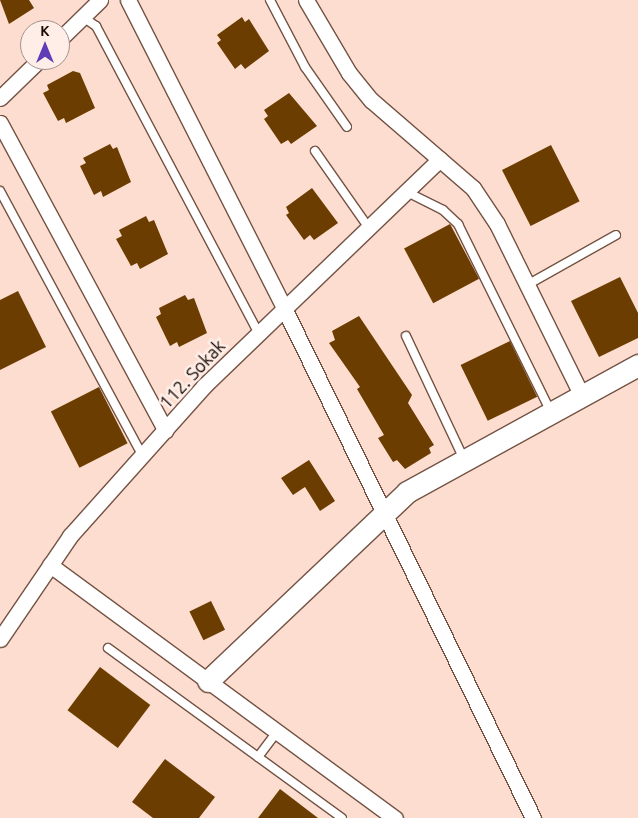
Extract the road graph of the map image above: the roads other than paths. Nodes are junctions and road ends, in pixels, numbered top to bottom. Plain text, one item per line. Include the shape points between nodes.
1 (100, 0) edge
2 (128, 0) edge
3 (270, 0) edge
4 (306, 0) edge
5 (83, 17) junction
6 (70, 29) edge
7 (29, 70) edge
8 (0, 98) edge
9 (0, 123) edge
10 (348, 127) dead end
11 (315, 151) dead end
12 (440, 159) junction
13 (0, 191) edge
14 (407, 192) junction
15 (369, 228) junction
16 (616, 235) dead end
17 (527, 285) junction
18 (284, 306) junction
19 (258, 332) junction
20 (406, 336) dead end
21 (638, 365) edge
22 (582, 396) junction
23 (551, 413) junction
24 (165, 430) junction
25 (142, 455) junction
26 (465, 460) junction
27 (384, 511) junction
28 (50, 565) junction
29 (0, 639) edge
30 (108, 648) dead end
31 (208, 681) junction
32 (277, 732) junction
33 (258, 757) junction
34 (527, 815) edge
35 (342, 818) edge
36 (395, 818) edge

1 - 5 street
2 - 18 street
3 - 10 lane via 305,67
4 - 12 street via 349,73 371,100
5 - 6 street
5 - 19 lane via 96,26
7 - 8 street
9 - 24 street
11 - 15 lane
12 - 14 street, 112. Sokak
12 - 17 street via 473,188
13 - 25 lane
14 - 15 street, 112. Sokak
14 - 23 lane via 443,210 458,224
15 - 18 street, 112. Sokak
16 - 17 lane
17 - 22 street
18 - 19 street, 112. Sokak
18 - 27 street
19 - 24 street, 112. Sokak
20 - 26 lane
21 - 22 street
22 - 23 street
23 - 26 street
24 - 25 street, 112. Sokak
25 - 28 street, 112. Sokak
26 - 27 street
27 - 31 street
27 - 34 street
28 - 29 street, 112. Sokak
28 - 31 street
30 - 33 lane
31 - 32 street
32 - 33 lane
32 - 36 street
33 - 35 lane

